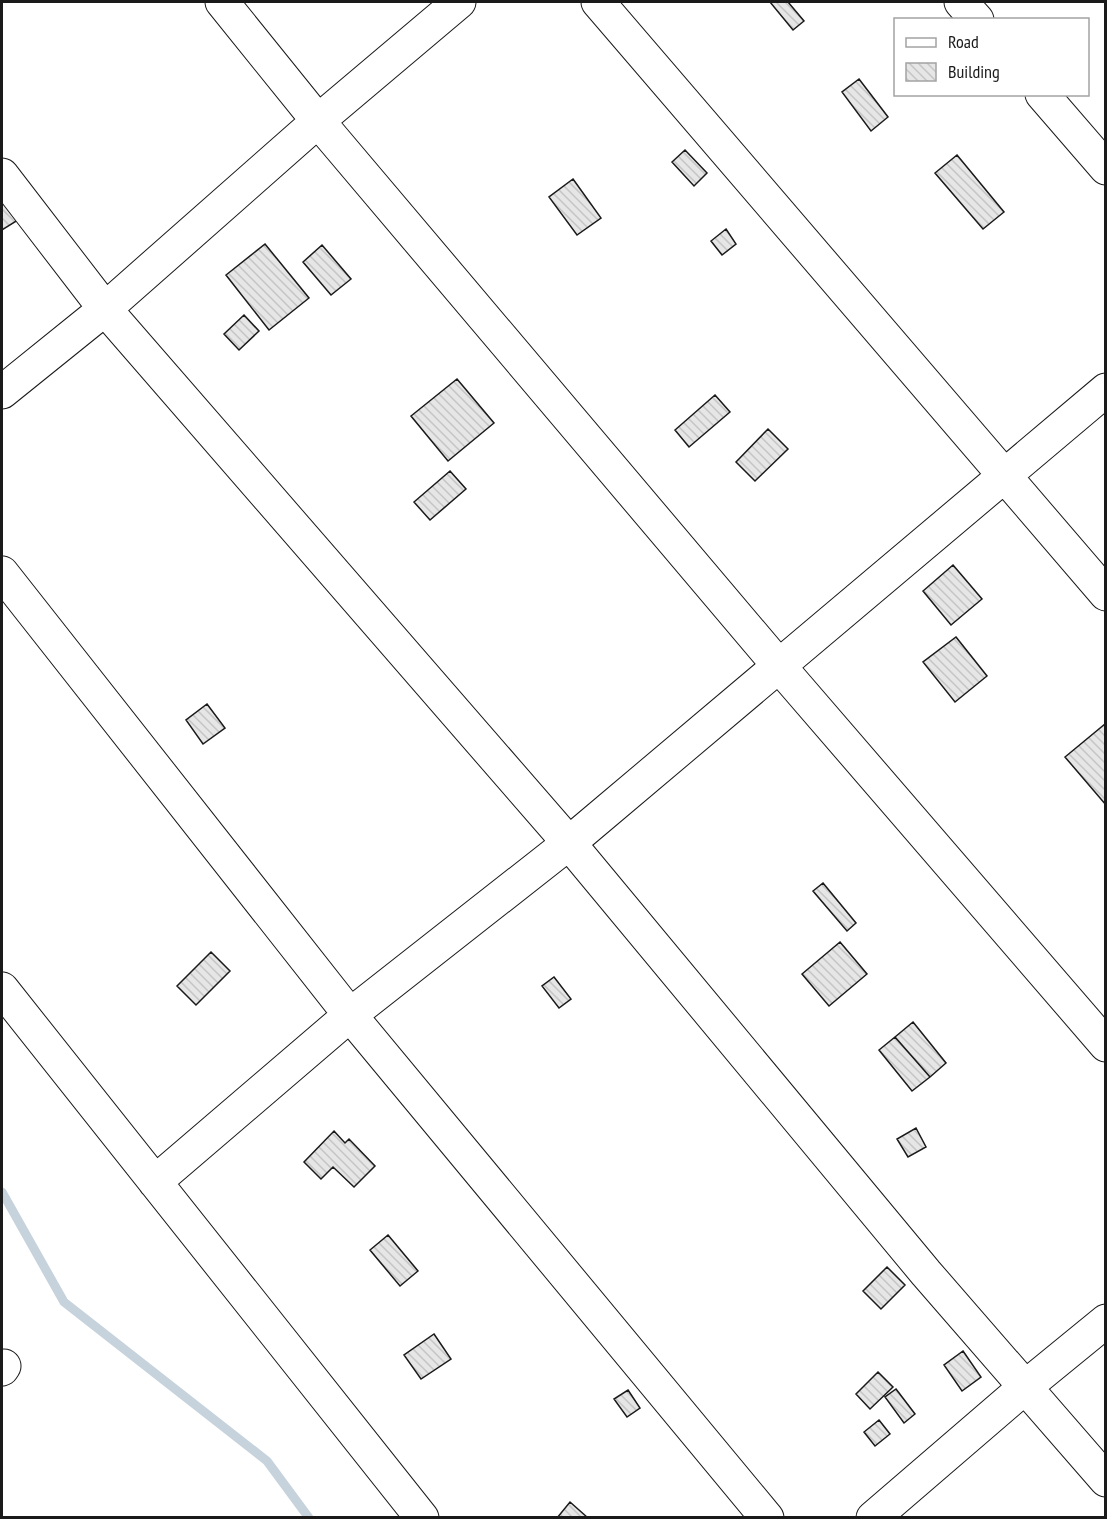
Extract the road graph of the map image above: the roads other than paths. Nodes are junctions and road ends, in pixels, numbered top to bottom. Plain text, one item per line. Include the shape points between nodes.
1 (222, 2) edge
2 (459, 2) edge
3 (598, 2) edge
4 (961, 2) edge
5 (975, 18) edge
6 (1044, 96) edge
7 (318, 121) junction
8 (1106, 168) edge
9 (2, 175) edge
10 (105, 309) junction
11 (1106, 390) edge
12 (2, 392) edge
13 (1004, 476) junction
14 (2, 573) edge
15 (1106, 594) edge
16 (779, 666) junction
17 (569, 843) junction
18 (2, 989) edge
19 (350, 1015) junction
20 (1106, 1045) edge
21 (155, 1182) junction
22 (1106, 1321) edge
23 (1024, 1388) junction
24 (1106, 1480) edge
25 (423, 1518) edge
26 (767, 1518) edge
27 (873, 1518) edge

1 - 7 street
2 - 7 street
3 - 13 street
4 - 5 street
6 - 8 street
7 - 10 street
7 - 16 street
9 - 10 street
10 - 12 street
10 - 17 street
11 - 13 street
13 - 15 street
13 - 16 street
14 - 19 street
16 - 17 street
16 - 20 street
17 - 19 street
17 - 23 street
18 - 21 street
19 - 21 street
19 - 26 street
21 - 25 street
22 - 23 street
23 - 24 street
23 - 27 street

